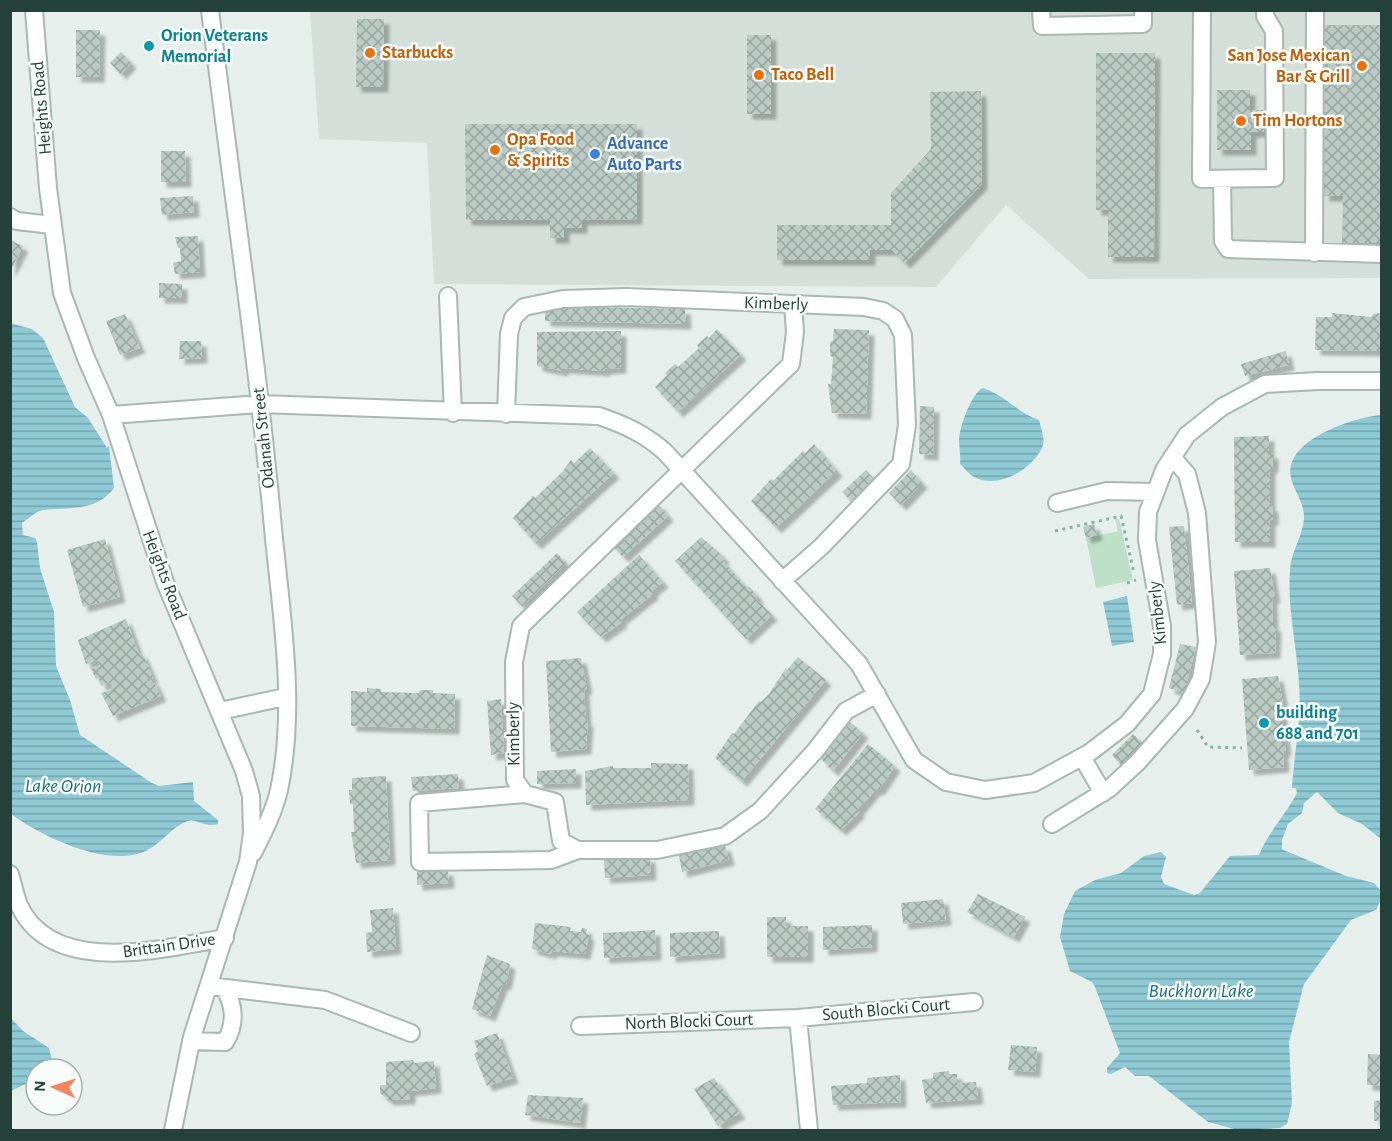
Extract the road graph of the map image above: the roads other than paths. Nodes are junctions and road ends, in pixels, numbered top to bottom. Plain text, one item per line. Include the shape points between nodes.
1 (34, 10) edge
2 (210, 10) edge
3 (1041, 10) edge
4 (1143, 10) edge
5 (1202, 10) edge
6 (1265, 10) edge
7 (1315, 10) edge
8 (1222, 179) junction
9 (10, 216) edge
10 (52, 225) junction
11 (1314, 253) junction
12 (1382, 254) edge
13 (448, 296) dead end
14 (793, 304) junction
15 (1382, 381) edge
16 (260, 404) junction
17 (453, 413) junction
18 (506, 414) junction
19 (111, 415) junction
20 (1172, 457) junction
21 (682, 471) junction
22 (1155, 492) junction
23 (1057, 503) dead end
24 (782, 581) junction
25 (877, 694) junction
26 (285, 697) junction
27 (220, 711) junction
28 (1082, 757) junction
29 (1103, 793) junction
30 (525, 794) junction
31 (1052, 824) dead end
32 (578, 850) junction
33 (248, 862) junction
34 (10, 874) edge
35 (225, 938) junction
36 (216, 987) junction
37 (974, 1002) dead end
38 (798, 1018) junction
39 (580, 1026) dead end
40 (411, 1034) dead end
41 (191, 1041) junction
42 (173, 1131) edge
43 (809, 1131) edge

1 - 10 street, Heights Road
2 - 16 street, Odanah Street
3 - 4 street via 1042,26 1143,24
5 - 8 street via 1201,179
6 - 8 street via 1274,31 1275,178
7 - 11 street
8 - 11 street via 1225,246 1233,251
9 - 10 street via 17,221
10 - 19 street, Heights Road via 62,293
11 - 12 street
13 - 17 street
14 - 18 street, Kimberly via 627,297 563,300 524,307 513,318 509,334
14 - 21 street via 791,364
14 - 24 street, Kimberly via 864,307 883,311 895,319 903,335 907,425 901,464 821,547
15 - 20 street, Kimberly via 1264,384 1221,407 1187,435
16 - 17 street, Kimberly
16 - 19 street, Kimberly
16 - 26 street, Odanah Street via 282,619
17 - 18 street, Kimberly
18 - 21 street, Kimberly via 599,416 649,438
19 - 27 street, Heights Road via 165,582
20 - 22 street, Kimberly
20 - 29 street via 1187,474 1197,513 1206,658 1201,679 1185,709 1137,763
21 - 24 street, Kimberly
21 - 30 street, Kimberly via 521,626 514,662 513,768 515,780
22 - 23 street via 1107,491
22 - 28 street, Kimberly via 1148,512 1146,540 1158,589 1162,654 1152,694 1127,724
24 - 25 street, Kimberly via 860,664
25 - 28 street, Kimberly via 914,760 946,782 985,790 1034,783
25 - 32 street via 846,711 760,812 725,836 657,850
26 - 27 street
26 - 33 street, Odanah Street via 286,739 279,791
27 - 33 street, Heights Road via 251,796
28 - 29 street
29 - 31 street
30 - 32 street via 555,802 561,842
30 - 32 street via 419,803 420,862 551,860
33 - 35 street, Heights Road
34 - 35 street, Brittain Drive via 20,906 39,930 68,947 113,954
35 - 36 street, Heights Road
36 - 40 street via 325,1000
36 - 41 street, Heights Road
36 - 41 street via 233,1010 232,1031 225,1042
37 - 38 street, South Blocki Court
38 - 39 street, North Blocki Court
38 - 43 street
41 - 42 street, Heights Road

